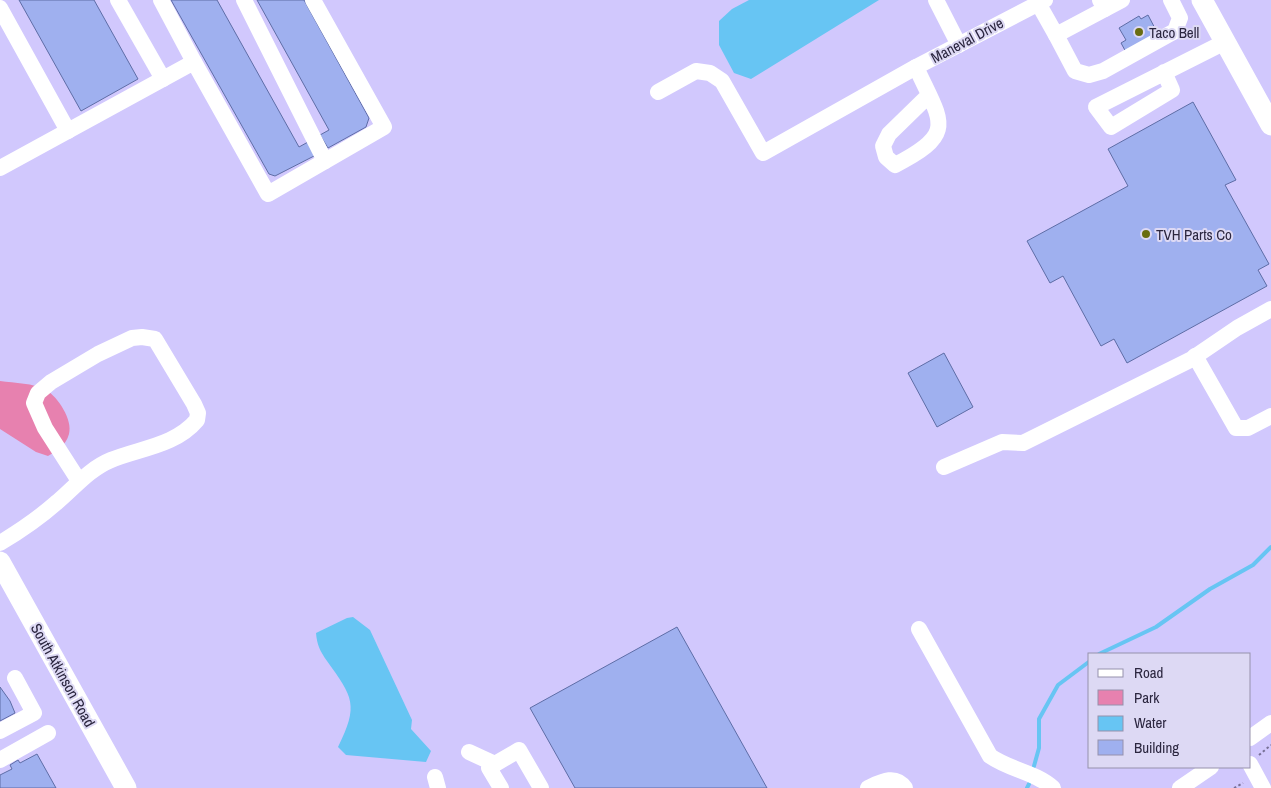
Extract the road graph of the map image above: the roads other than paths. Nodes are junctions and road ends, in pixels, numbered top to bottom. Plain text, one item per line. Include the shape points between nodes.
1 (118, 0) edge
2 (161, 0) edge
3 (244, 0) edge
4 (313, 0) edge
5 (936, 0) edge
6 (1122, 0) edge
7 (1171, 0) edge
8 (1202, 0) edge
9 (1042, 2) edge
10 (1103, 4) edge
11 (0, 8) edge
12 (1056, 35) junction
13 (1225, 42) junction
14 (959, 45) junction
15 (194, 62) junction
16 (916, 67) junction
17 (1164, 72) dead end
18 (163, 79) junction
19 (658, 92) dead end
20 (929, 95) dead end
21 (1271, 125) edge
22 (68, 131) junction
23 (325, 161) junction
24 (0, 168) edge
25 (1271, 309) edge
26 (1195, 356) junction
27 (1271, 416) edge
28 (944, 468) dead end
29 (79, 481) junction
30 (0, 543) edge
31 (0, 562) edge
32 (919, 629) dead end
33 (15, 678) dead end
34 (1271, 722) edge
35 (0, 732) edge
36 (48, 733) dead end
37 (1251, 737) edge
38 (469, 752) dead end
39 (0, 760) edge
40 (495, 764) junction
41 (1251, 766) edge
42 (1210, 768) edge
43 (126, 788) edge
44 (501, 788) edge
45 (541, 788) edge
46 (868, 788) edge
47 (905, 788) edge
48 (1053, 788) edge
49 (1180, 788) edge
50 (1263, 788) edge

1 - 18 street
2 - 15 street
3 - 23 street
4 - 23 street via 384,127
5 - 14 street
6 - 10 street
7 - 12 street via 1180,18 1175,31 1103,71 1089,75 1075,71
8 - 13 main road
9 - 12 street
9 - 14 street, Maneval Drive
10 - 12 street
11 - 22 street
13 - 17 street
13 - 21 main road
14 - 16 street, Maneval Drive
15 - 18 street
15 - 23 street via 268,194
16 - 19 street, Maneval Drive via 763,153 722,81 710,73 696,71
16 - 20 street
18 - 22 street
22 - 24 street
25 - 26 street
26 - 27 street via 1236,428 1248,428
26 - 28 street via 1023,443 1002,442
29 - 29 street via 109,460 157,446 181,434 197,420 194,404 155,339 142,336 124,341 58,377 38,393 34,403 41,420
29 - 30 street via 42,515
31 - 43 main road, South Atkinson Road
32 - 48 street via 990,756 1044,780
33 - 35 street via 34,712
34 - 37 street
36 - 39 street
38 - 40 street
40 - 44 street via 489,768
40 - 45 street via 519,750
41 - 50 street
42 - 49 street
46 - 47 street via 884,780 894,780

